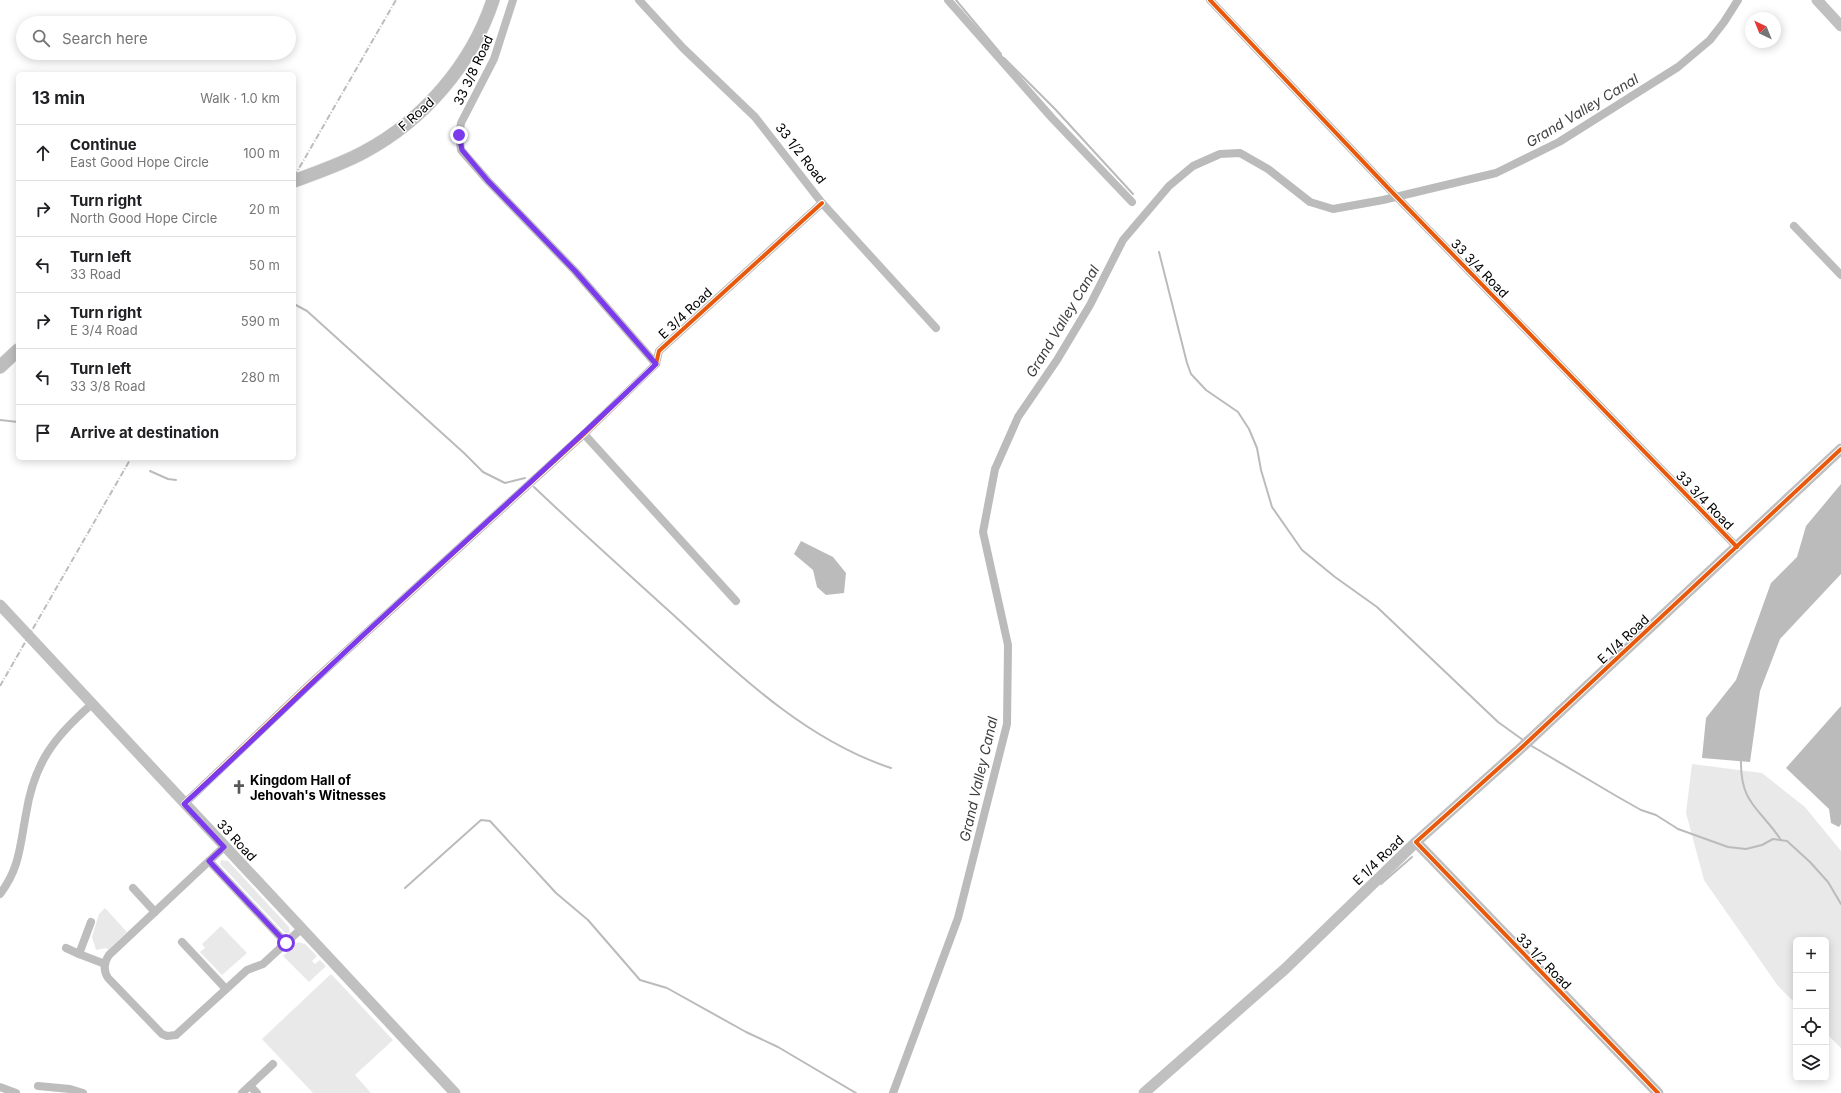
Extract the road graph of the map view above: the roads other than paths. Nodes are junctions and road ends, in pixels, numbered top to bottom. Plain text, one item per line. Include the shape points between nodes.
1 (493, 0) edge
2 (513, 0) edge
3 (639, 0) edge
4 (948, 0) edge
5 (1210, 0) edge
6 (1817, 0) edge
7 (1841, 26) edge
8 (296, 180) edge
9 (1132, 202) dead end
10 (822, 203) junction
11 (1794, 226) dead end
12 (1841, 275) edge
13 (936, 328) dead end
14 (16, 352) edge
15 (656, 364) junction
16 (0, 367) edge
17 (584, 434) junction
18 (1841, 449) edge
19 (1737, 547) junction
20 (736, 601) dead end
21 (1, 610) edge
22 (92, 704) junction
23 (184, 804) junction
24 (1416, 842) junction
25 (224, 847) junction
26 (209, 861) junction
27 (133, 888) dead end
28 (0, 894) edge
29 (155, 912) junction
30 (91, 922) dead end
31 (301, 929) junction
32 (182, 942) dead end
33 (286, 943) junction
34 (66, 948) dead end
35 (79, 954) junction
36 (105, 964) junction
37 (226, 989) junction
38 (273, 1064) dead end
39 (38, 1086) dead end
40 (250, 1086) junction
41 (0, 1087) edge
42 (16, 1093) edge
43 (80, 1093) edge
44 (242, 1093) edge
45 (257, 1093) edge
46 (455, 1093) edge
47 (1144, 1093) edge
48 (1658, 1093) edge

1 - 8 main road, F Road via 468,54 435,98 417,115 383,141 333,167
2 - 15 street, 33 3/8 Road via 494,59 461,123 459,135 462,150 488,181 575,271
3 - 10 street, 33 1/2 Road via 683,48 755,117
4 - 9 street via 1052,118
5 - 19 street, 33 3/4 Road via 1402,203
6 - 7 street
10 - 13 street, 33 1/2 Road
10 - 15 street, E 3/4 Road via 659,351
11 - 12 street
14 - 16 main road
15 - 17 street, E 3/4 Road
17 - 20 street
17 - 23 street, E 3/4 Road via 321,674
18 - 19 street, E 1/4 Road
19 - 24 street, E 1/4 Road
21 - 22 street, 33 Road
22 - 23 street, 33 Road
22 - 28 street via 60,734 39,766 14,873
23 - 25 street, 33 Road
24 - 47 street, E 1/4 Road via 1285,969
24 - 48 street, 33 1/2 Road
25 - 26 street
25 - 31 street, 33 Road
26 - 29 street
26 - 33 street
27 - 29 street
29 - 36 street via 109,955
30 - 35 street
31 - 33 street
31 - 46 street, 33 Road
32 - 37 street
33 - 37 street via 263,964 247,970
34 - 35 street
35 - 36 street
36 - 37 street via 108,978 162,1034 167,1036 176,1035
38 - 40 street
39 - 43 street
40 - 44 street
40 - 45 street
41 - 42 street

